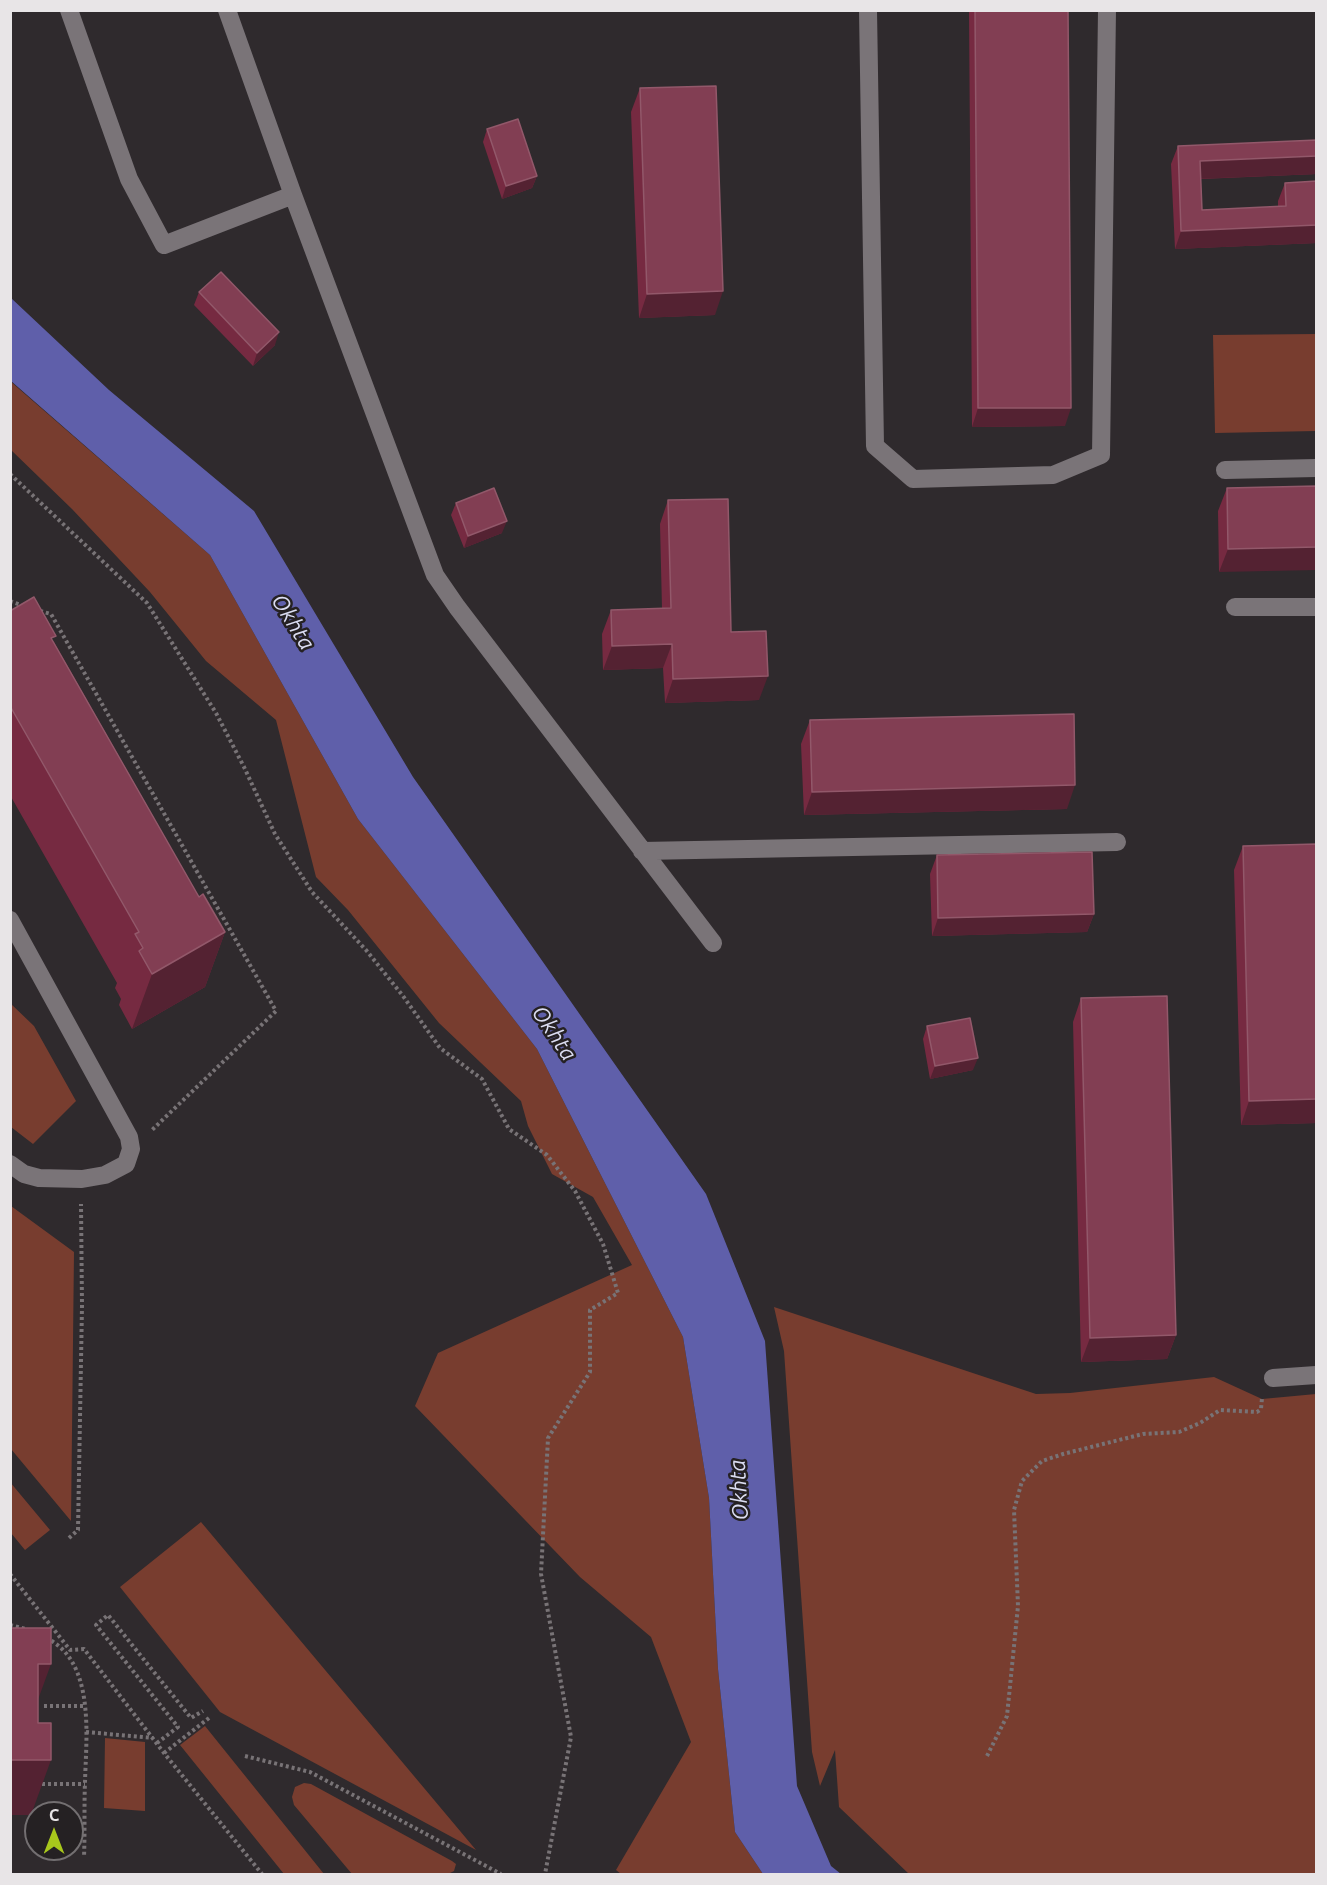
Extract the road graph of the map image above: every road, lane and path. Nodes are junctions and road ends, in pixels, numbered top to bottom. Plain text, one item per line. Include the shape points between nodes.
1 (69, 10) edge
2 (227, 10) edge
3 (868, 10) edge
4 (1107, 10) edge
5 (294, 195) junction
6 (1317, 468) edge
7 (1225, 470) dead end
8 (10, 474) edge
9 (10, 601) edge
10 (1235, 607) dead end
11 (1317, 607) edge
12 (1117, 842) dead end
13 (642, 850) junction
14 (10, 920) edge
15 (712, 943) dead end
16 (151, 1130) dead end
17 (17, 1169) edge
18 (82, 1179) junction
19 (1317, 1375) edge
20 (1273, 1378) joint
21 (69, 1538) dead end
22 (10, 1574) edge
23 (10, 1625) edge
24 (35, 1633) edge
25 (44, 1637) edge
26 (68, 1653) junction
27 (44, 1706) edge
28 (86, 1706) junction
29 (203, 1711) dead end
30 (209, 1718) dead end
31 (86, 1732) junction
32 (153, 1738) junction
33 (157, 1743) junction
34 (164, 1753) junction
35 (245, 1756) dead end
36 (987, 1756) dead end
37 (42, 1784) edge
38 (85, 1784) junction
39 (84, 1857) dead end
40 (262, 1875) edge
41 (501, 1875) edge
42 (545, 1875) edge

1 - 5 lane via 129,179 164,245
2 - 5 lane
3 - 4 lane via 875,446 913,479 1053,475 1101,455
5 - 13 lane via 435,575
6 - 7 lane
8 - 42 path via 147,603 216,713 275,834 312,892 366,950 440,1048 482,1079 509,1129 547,1155 575,1191 603,1244 618,1293 590,1310 590,1372 548,1438 541,1574 571,1737
9 - 16 path via 51,614 276,1011
10 - 11 lane
12 - 13 lane
13 - 15 lane
14 - 18 lane via 129,1137 131,1149 126,1164 105,1175
17 - 18 lane via 39,1178
18 - 21 path via 78,1530
19 - 20 lane
20 - 36 path via 1263,1387 1261,1409 1257,1412 1220,1410 1179,1432 1143,1434 1063,1454 1042,1461 1022,1481 1014,1510 1018,1606 1007,1716
22 - 26 path
23 - 24 path
25 - 26 path
26 - 28 path via 80,1678
26 - 32 path via 84,1649
27 - 28 path
28 - 31 path
29 - 33 path via 191,1718 108,1615 96,1625 178,1727
30 - 34 path
31 - 32 path
31 - 38 path
32 - 33 path
33 - 34 path
34 - 40 path
35 - 41 path via 310,1772
37 - 38 path
38 - 39 path

